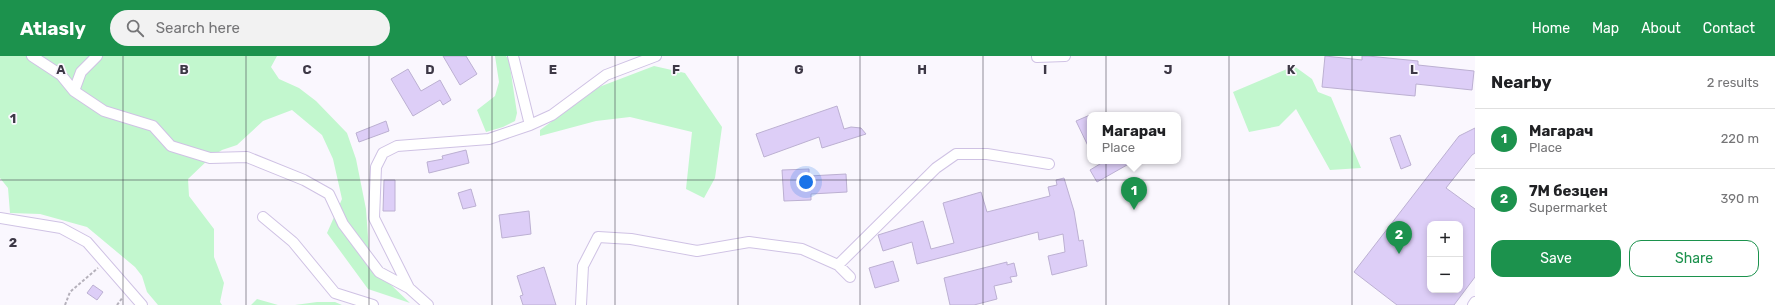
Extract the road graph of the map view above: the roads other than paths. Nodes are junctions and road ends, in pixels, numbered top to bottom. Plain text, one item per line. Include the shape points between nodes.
1 (32, 56) edge
2 (97, 56) edge
3 (513, 56) edge
4 (656, 56) edge
5 (1037, 56) edge
6 (1065, 56) edge
7 (74, 91) junction
8 (530, 125) junction
9 (1049, 164) dead end
10 (263, 217) dead end
11 (0, 218) edge
12 (838, 265) junction
13 (850, 277) dead end
14 (409, 288) junction
15 (1475, 302) edge
16 (142, 305) edge
17 (373, 305) edge
18 (428, 305) edge
19 (581, 305) edge
20 (1473, 305) edge

1 - 7 street via 61,75
2 - 7 street via 81,72
3 - 8 street
4 - 8 street via 606,75 552,115
5 - 6 street
7 - 14 street via 104,111 153,126 171,146 210,158 247,158 304,180 329,194 343,224 379,272
8 - 14 street via 489,139 397,146 383,153 376,167 374,218
9 - 12 street via 987,154 956,154 936,168
10 - 17 street via 293,242 335,292
11 - 16 street via 61,228 87,242
12 - 13 street
12 - 19 street via 802,249 749,242 697,251 631,239 598,237 583,266
14 - 18 street
15 - 20 street

